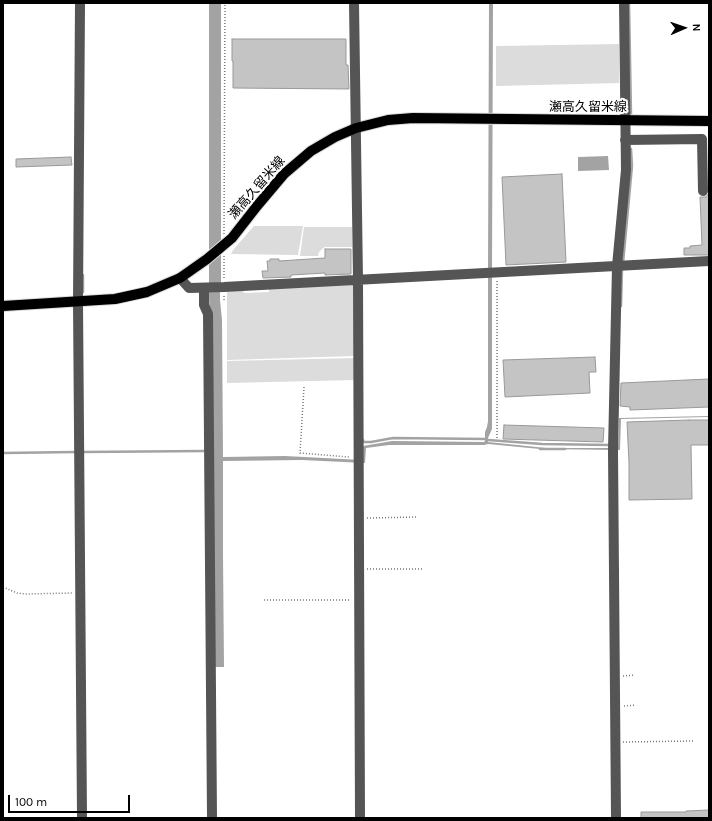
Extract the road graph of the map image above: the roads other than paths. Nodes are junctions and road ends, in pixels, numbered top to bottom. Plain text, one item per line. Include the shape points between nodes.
1 (80, 3) edge
2 (354, 3) edge
3 (624, 3) edge
4 (625, 120) junction
5 (709, 121) edge
6 (356, 128) junction
7 (704, 137) edge
8 (625, 140) junction
9 (705, 187) edge
10 (709, 261) edge
11 (617, 266) junction
12 (180, 278) junction
13 (358, 280) junction
14 (204, 288) junction
15 (78, 302) junction
16 (3, 306) edge
17 (82, 818) edge
18 (212, 818) edge
19 (360, 818) edge
20 (616, 818) edge

1 - 15 street
2 - 6 street
3 - 4 street
4 - 5 main road, 瀬高久留米線
4 - 6 main road, 瀬高久留米線 via 413,118 388,120
4 - 8 street
6 - 12 main road, 瀬高久留米線 via 311,151 284,174 232,238
6 - 13 street
7 - 8 street
7 - 9 street via 702,139
8 - 11 street via 626,170
10 - 11 street
11 - 13 street
11 - 20 street via 613,450
12 - 14 street via 189,288
12 - 15 main road, 瀬高久留米線 via 147,292 115,299
13 - 14 street
13 - 19 street
14 - 18 street via 204,305 208,314
15 - 16 main road, 瀬高久留米線
15 - 17 street

